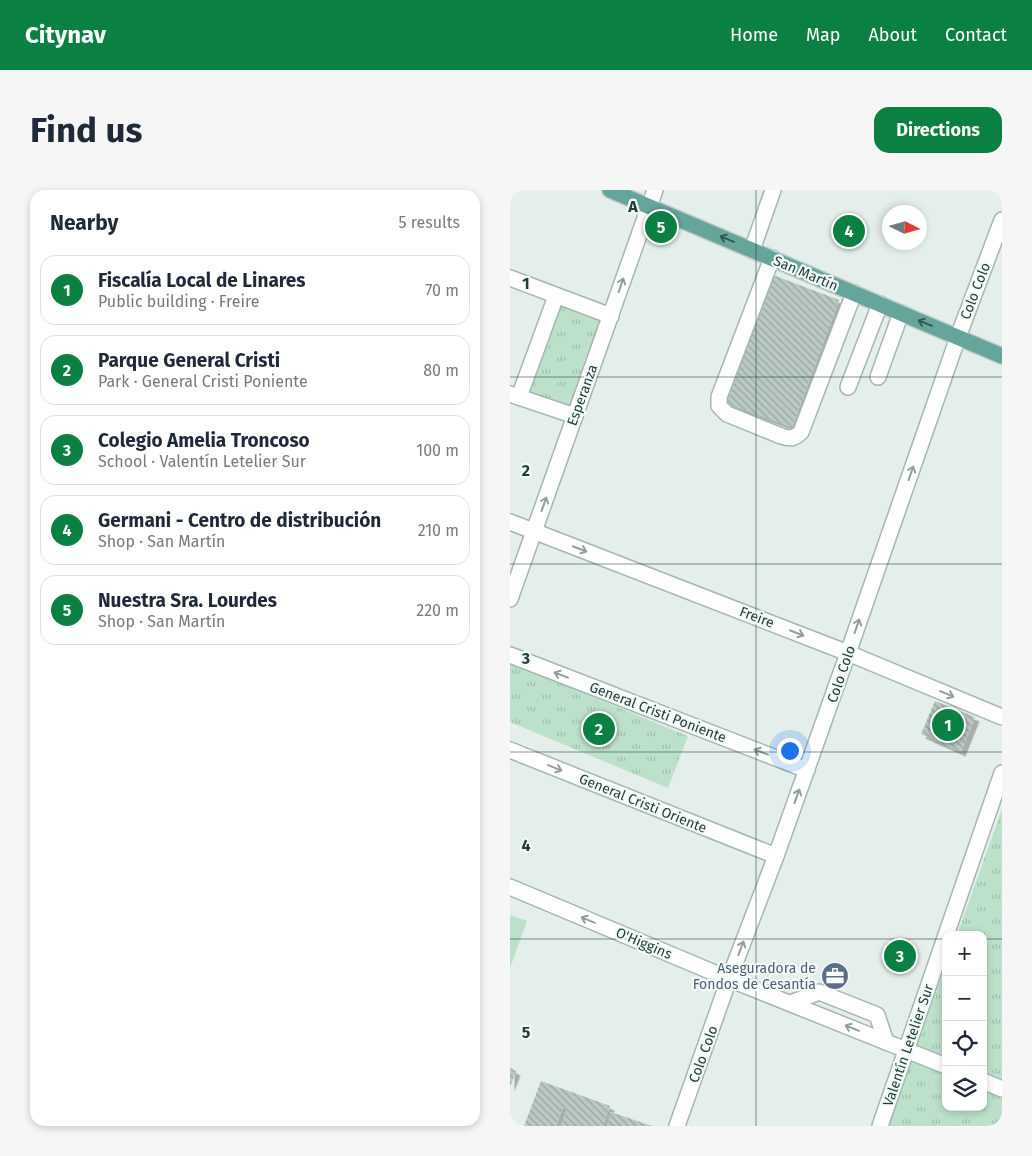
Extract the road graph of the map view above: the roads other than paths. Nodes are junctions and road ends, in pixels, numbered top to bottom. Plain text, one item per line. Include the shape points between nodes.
1 (610, 190) edge
2 (655, 190) edge
3 (774, 190) edge
4 (649, 206) junction
5 (1002, 220) edge
6 (752, 250) junction
7 (772, 258) junction
8 (510, 278) edge
9 (854, 293) junction
10 (556, 296) junction
11 (880, 304) junction
12 (901, 313) junction
13 (610, 316) junction
14 (958, 337) junction
15 (1002, 356) edge
16 (878, 377) dead end
17 (848, 387) dead end
18 (514, 395) edge
19 (575, 416) junction
20 (510, 522) edge
21 (534, 531) junction
22 (510, 600) edge
23 (848, 652) junction
24 (510, 655) edge
25 (1002, 717) edge
26 (510, 750) edge
27 (807, 770) junction
28 (1002, 773) edge
29 (776, 856) junction
30 (510, 887) edge
31 (947, 931) edge
32 (942, 946) edge
33 (730, 979) junction
34 (790, 1003) junction
35 (886, 1042) junction
36 (906, 1049) junction
37 (942, 1064) edge
38 (987, 1083) edge
39 (1002, 1089) edge
40 (677, 1126) edge
41 (880, 1126) edge

1 - 4 main road, San Martín
2 - 4 street, Esperanza
3 - 6 street
6 -> 4 main road, San Martín
13 -> 4 street, Esperanza
5 - 14 street, Colo Colo
6 - 7 main road, San Martín
7 - 9 main road, San Martín
7 - 9 street via 719,397 719,406 727,414 781,436 796,437 801,432
8 - 10 street
9 - 11 main road, San Martín
10 - 13 street
10 - 18 street
11 - 12 main road, San Martín
11 - 17 street
14 -> 12 main road, San Martín
12 - 16 street
13 - 19 street, Esperanza
14 - 15 main road, San Martín
23 -> 14 street, Colo Colo
18 - 19 street
21 -> 19 street, Esperanza
20 - 21 street, Freire
21 - 22 street, Esperanza
21 -> 23 street, Freire
23 -> 25 street, Freire
23 - 27 street, Colo Colo
27 -> 24 street, General Cristi Poniente
26 -> 29 street, General Cristi Oriente
29 -> 27 street, Colo Colo
28 - 31 street, Valentín Letelier Sur
33 -> 29 street, Colo Colo
33 -> 30 street, O'Higgins
32 - 36 street, Valentín Letelier Sur
33 - 34 street, O'Higgins
33 - 40 street, Colo Colo
35 -> 34 street, O'Higgins
34 - 35 street via 819,992 877,1015
35 - 36 street, O'Higgins
36 - 37 street, O'Higgins
36 - 41 street, Valentín Letelier Sur
38 - 39 street

